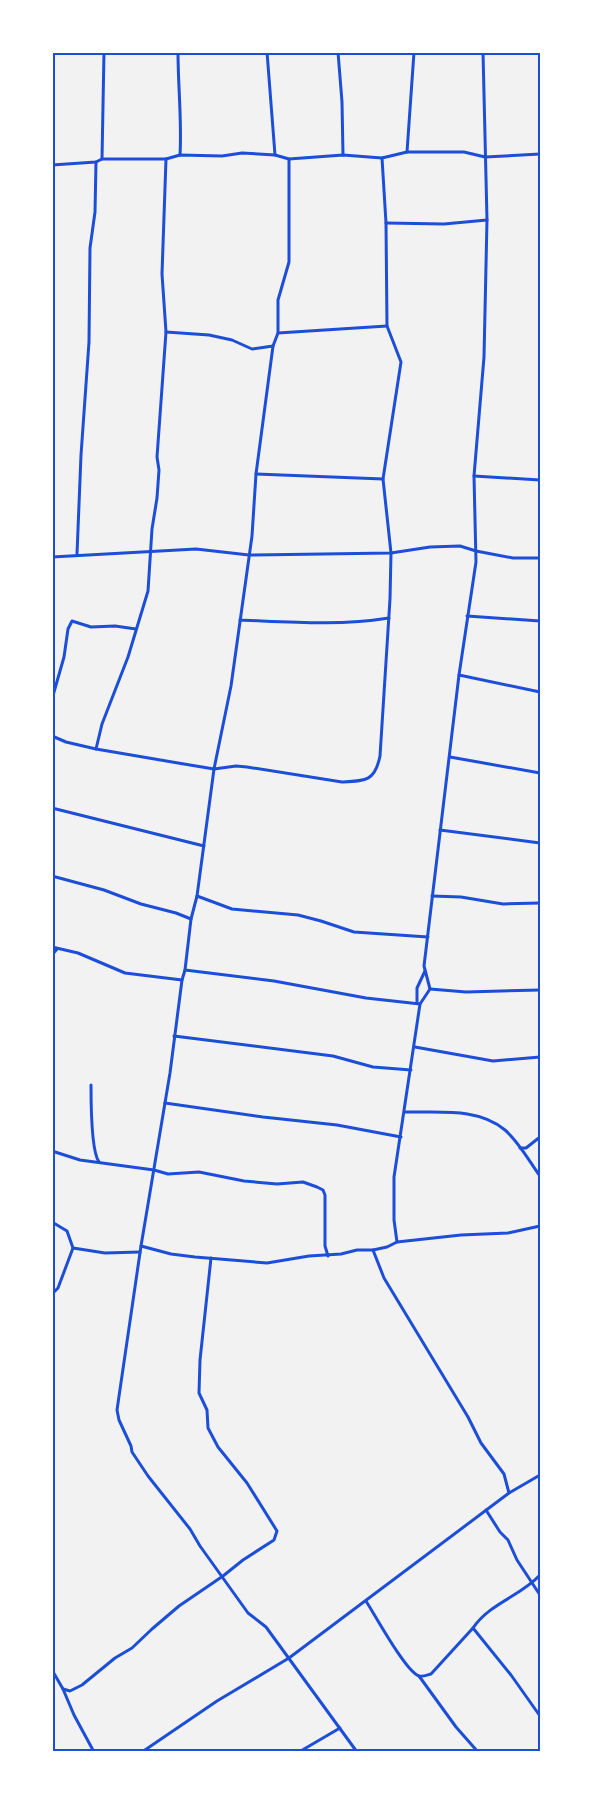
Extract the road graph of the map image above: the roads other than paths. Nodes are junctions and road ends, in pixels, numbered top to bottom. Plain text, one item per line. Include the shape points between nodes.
1 (104, 52) edge
2 (178, 52) edge
3 (267, 52) edge
4 (338, 52) edge
5 (414, 52) edge
6 (483, 52) edge
7 (407, 152) junction
8 (540, 154) edge
9 (180, 155) junction
10 (275, 155) junction
11 (343, 155) junction
12 (485, 156) junction
13 (382, 158) junction
14 (166, 159) junction
15 (289, 159) junction
16 (102, 160) junction
17 (96, 162) junction
18 (52, 165) edge
19 (487, 220) junction
20 (386, 223) junction
21 (387, 326) junction
22 (166, 332) junction
23 (278, 333) junction
24 (274, 346) junction
25 (256, 474) junction
26 (474, 476) junction
27 (383, 479) junction
28 (540, 480) edge
29 (476, 551) junction
30 (391, 552) junction
31 (152, 553) junction
32 (78, 554) junction
33 (249, 555) junction
34 (52, 557) edge
35 (540, 558) edge
36 (467, 616) junction
37 (389, 618) junction
38 (240, 620) junction
39 (540, 621) edge
40 (136, 629) junction
41 (458, 675) junction
42 (540, 692) edge
43 (52, 699) edge
44 (52, 736) edge
45 (96, 749) junction
46 (450, 757) junction
47 (214, 769) junction
48 (540, 773) edge
49 (52, 808) edge
50 (440, 830) junction
51 (540, 843) edge
52 (204, 846) junction
53 (52, 876) edge
54 (197, 896) junction
55 (432, 896) junction
56 (540, 903) edge
57 (191, 920) junction
58 (428, 936) junction
59 (52, 947) edge
60 (58, 948) junction
61 (52, 955) edge
62 (185, 970) junction
63 (425, 970) junction
64 (182, 980) junction
65 (430, 989) junction
66 (540, 990) edge
67 (419, 1004) junction
68 (174, 1036) junction
69 (415, 1047) junction
70 (540, 1057) edge
71 (411, 1070) junction
72 (91, 1085) dead end
73 (165, 1103) junction
74 (405, 1112) junction
75 (401, 1137) junction
76 (540, 1137) edge
77 (520, 1148) junction
78 (52, 1151) edge
79 (99, 1163) junction
80 (154, 1170) junction
81 (540, 1176) edge
82 (52, 1222) edge
83 (540, 1226) edge
84 (398, 1242) junction
85 (141, 1246) junction
86 (72, 1248) junction
87 (373, 1250) junction
88 (140, 1252) junction
89 (328, 1256) junction
90 (211, 1258) junction
91 (52, 1294) edge
92 (540, 1475) edge
93 (509, 1493) junction
94 (486, 1510) junction
95 (540, 1575) edge
96 (223, 1576) junction
97 (534, 1582) junction
98 (540, 1595) edge
99 (366, 1601) junction
100 (473, 1628) junction
101 (289, 1658) junction
102 (52, 1670) edge
103 (419, 1676) junction
104 (63, 1688) junction
105 (540, 1716) edge
106 (340, 1728) junction
107 (94, 1752) edge
108 (142, 1752) edge
109 (299, 1752) edge
110 (357, 1752) edge
111 (478, 1752) edge

1 - 16 street
2 - 9 street via 182,129
3 - 10 street
4 - 11 street
5 - 7 street
6 - 12 street
7 - 12 street via 464,152
7 - 13 street
8 - 12 street
9 - 10 street
9 - 14 street
10 - 15 street
11 - 13 street
11 - 15 street
12 - 19 street
13 - 20 street
14 - 16 street
14 - 22 street via 162,264
15 - 23 street via 289,262 278,300
16 - 17 street
17 - 18 street
17 - 32 street
19 - 20 street via 444,224
19 - 26 street via 484,357
20 - 21 street
21 - 23 street
21 - 27 street via 401,362
22 - 24 street via 209,335 252,349
22 - 31 street
23 - 24 street
24 - 25 street
25 - 27 street
25 - 33 street
26 - 28 street
26 - 29 street
27 - 30 street
29 - 30 street via 460,546
29 - 35 street via 513,558
29 - 36 street
30 - 33 street
30 - 37 street
31 - 32 street
31 - 33 street via 196,549
31 - 40 street via 148,591
32 - 34 street
33 - 38 street
36 - 39 street
36 - 41 street
37 - 38 street via 317,624
37 - 47 street via 380,756 374,774 358,781 342,782 247,767
38 - 47 street
40 - 43 street via 91,627 72,621
40 - 45 street
41 - 42 street
41 - 46 street
44 - 45 street
45 - 47 street
46 - 48 street
46 - 50 street
47 - 52 street
49 - 52 street
50 - 51 street
50 - 55 street
52 - 54 street
53 - 57 street
54 - 57 street
54 - 58 street via 232,909 298,915 354,932
55 - 56 street via 503,904
55 - 58 street
57 - 62 street
58 - 63 street
59 - 60 street
60 - 61 street
60 - 64 street via 78,953 125,974
62 - 64 street
62 - 67 street
63 - 65 street
63 - 67 street via 417,988
64 - 68 street
65 - 66 street via 472,992
65 - 67 street
67 - 69 street
68 - 71 street via 333,1056 373,1067
68 - 73 street
69 - 70 street via 493,1061
69 - 71 street
71 - 74 street
72 - 79 street via 94,1143
73 - 75 street via 337,1124
73 - 80 street
74 - 75 street
74 - 77 street via 474,1116 504,1129
75 - 84 street via 394,1177 394,1220
76 - 77 street via 526,1148
77 - 81 street
78 - 79 street
79 - 80 street
80 - 85 street
80 - 89 street via 175,1174 198,1172 277,1184 303,1182 317,1187 325,1195 325,1246
82 - 86 street via 67,1232
83 - 84 street
84 - 87 street
85 - 88 street
85 - 90 street via 171,1254
86 - 88 street via 105,1253
86 - 91 street via 58,1288
87 - 89 street
87 - 93 street via 384,1278 481,1443 504,1474
88 - 96 street via 118,1420 132,1452 148,1476 182,1517
89 - 90 street via 267,1263
90 - 96 street via 199,1394 207,1410 208,1428 218,1446 277,1531 274,1540
92 - 93 street
93 - 94 street
94 - 97 street
94 - 99 street
95 - 97 street
96 - 101 street via 248,1613 266,1627
96 - 104 street via 179,1606 132,1648 82,1684 70,1691
97 - 98 street
97 - 100 street via 486,1612
99 - 101 street
99 - 103 street via 407,1665
100 - 103 street via 431,1674
100 - 105 street
101 - 106 street
101 - 108 street via 217,1701
102 - 104 street
103 - 111 street
104 - 107 street
106 - 109 street
106 - 110 street

